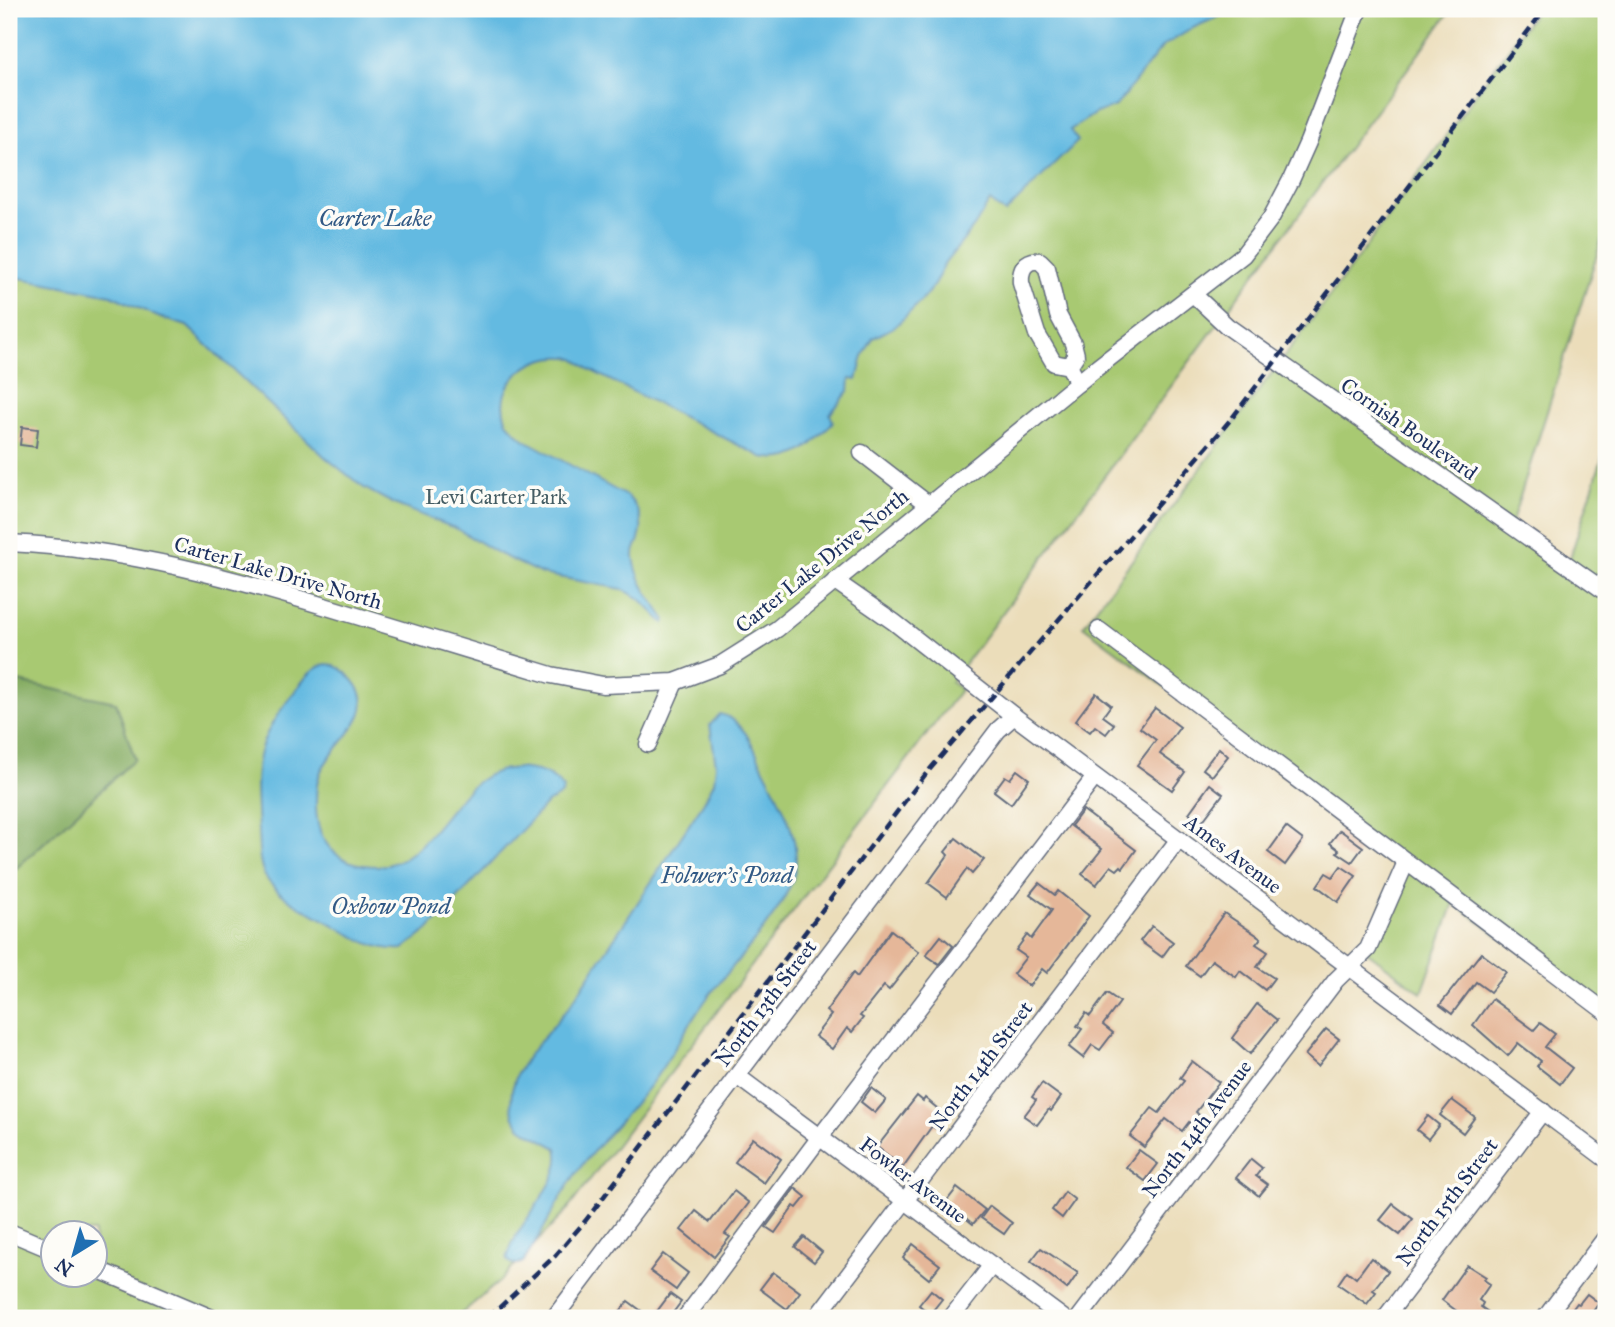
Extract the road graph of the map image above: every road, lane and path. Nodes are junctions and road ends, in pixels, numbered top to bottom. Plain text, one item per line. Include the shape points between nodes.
1 (1359, 9) edge
2 (1193, 295) junction
3 (1069, 366) junction
4 (1078, 383) junction
5 (862, 453) dead end
6 (929, 504) junction
7 (9, 543) edge
8 (835, 581) junction
9 (1606, 592) edge
10 (1098, 630) dead end
11 (675, 682) junction
12 (1014, 716) junction
13 (648, 744) dead end
14 (1095, 777) junction
15 (1178, 839) junction
16 (1406, 862) junction
17 (1350, 967) junction
18 (1606, 1012) edge
19 (737, 1076) junction
20 (1542, 1111) junction
21 (820, 1137) junction
22 (1606, 1159) edge
23 (905, 1200) junction
24 (9, 1232) edge
25 (1606, 1237) edge
26 (38, 1244) edge
27 (992, 1265) junction
28 (108, 1274) edge
29 (212, 1318) edge
30 (554, 1318) edge
31 (685, 1318) edge
32 (816, 1318) edge
33 (951, 1318) edge
34 (1063, 1318) edge
35 (1079, 1318) edge
36 (1385, 1318) edge
37 (1545, 1318) edge

1 - 2 street, Carter Lake Drive North via 1308,142 1271,218 1243,255
2 - 4 street, Carter Lake Drive North
2 - 9 street, Cornish Boulevard via 1227,326
3 - 3 street via 1076,355 1058,315 1047,268 1040,261 1029,261 1020,275 1037,334 1054,363
3 - 4 street
4 - 6 street, Carter Lake Drive North
5 - 6 street
6 - 8 street, Carter Lake Drive North
7 - 11 street, Carter Lake Drive North via 96,551 231,578 551,675 603,685
8 - 11 street, Carter Lake Drive North via 751,647
8 - 12 street, Ames Avenue
10 - 16 street
11 - 13 street
12 - 14 street, Ames Avenue
12 - 19 street, North 13th Street via 998,730
14 - 15 street, Ames Avenue
14 - 21 street
15 - 17 street, Ames Avenue
15 - 23 street, North 14th Street
16 - 17 street, North 14th Avenue via 1367,949
16 - 18 street
17 - 20 street, Ames Avenue
17 - 35 street, North 14th Avenue
19 - 21 street, Fowler Avenue
19 - 30 street, North 13th Street
20 - 22 street, Ames Avenue
20 - 36 street, North 15th Street
21 - 23 street, Fowler Avenue
21 - 31 street
23 - 27 street, Fowler Avenue
23 - 32 street, North 14th Street
24 - 26 street
25 - 37 street
27 - 33 street
27 - 34 street, Fowler Avenue
28 - 29 street

